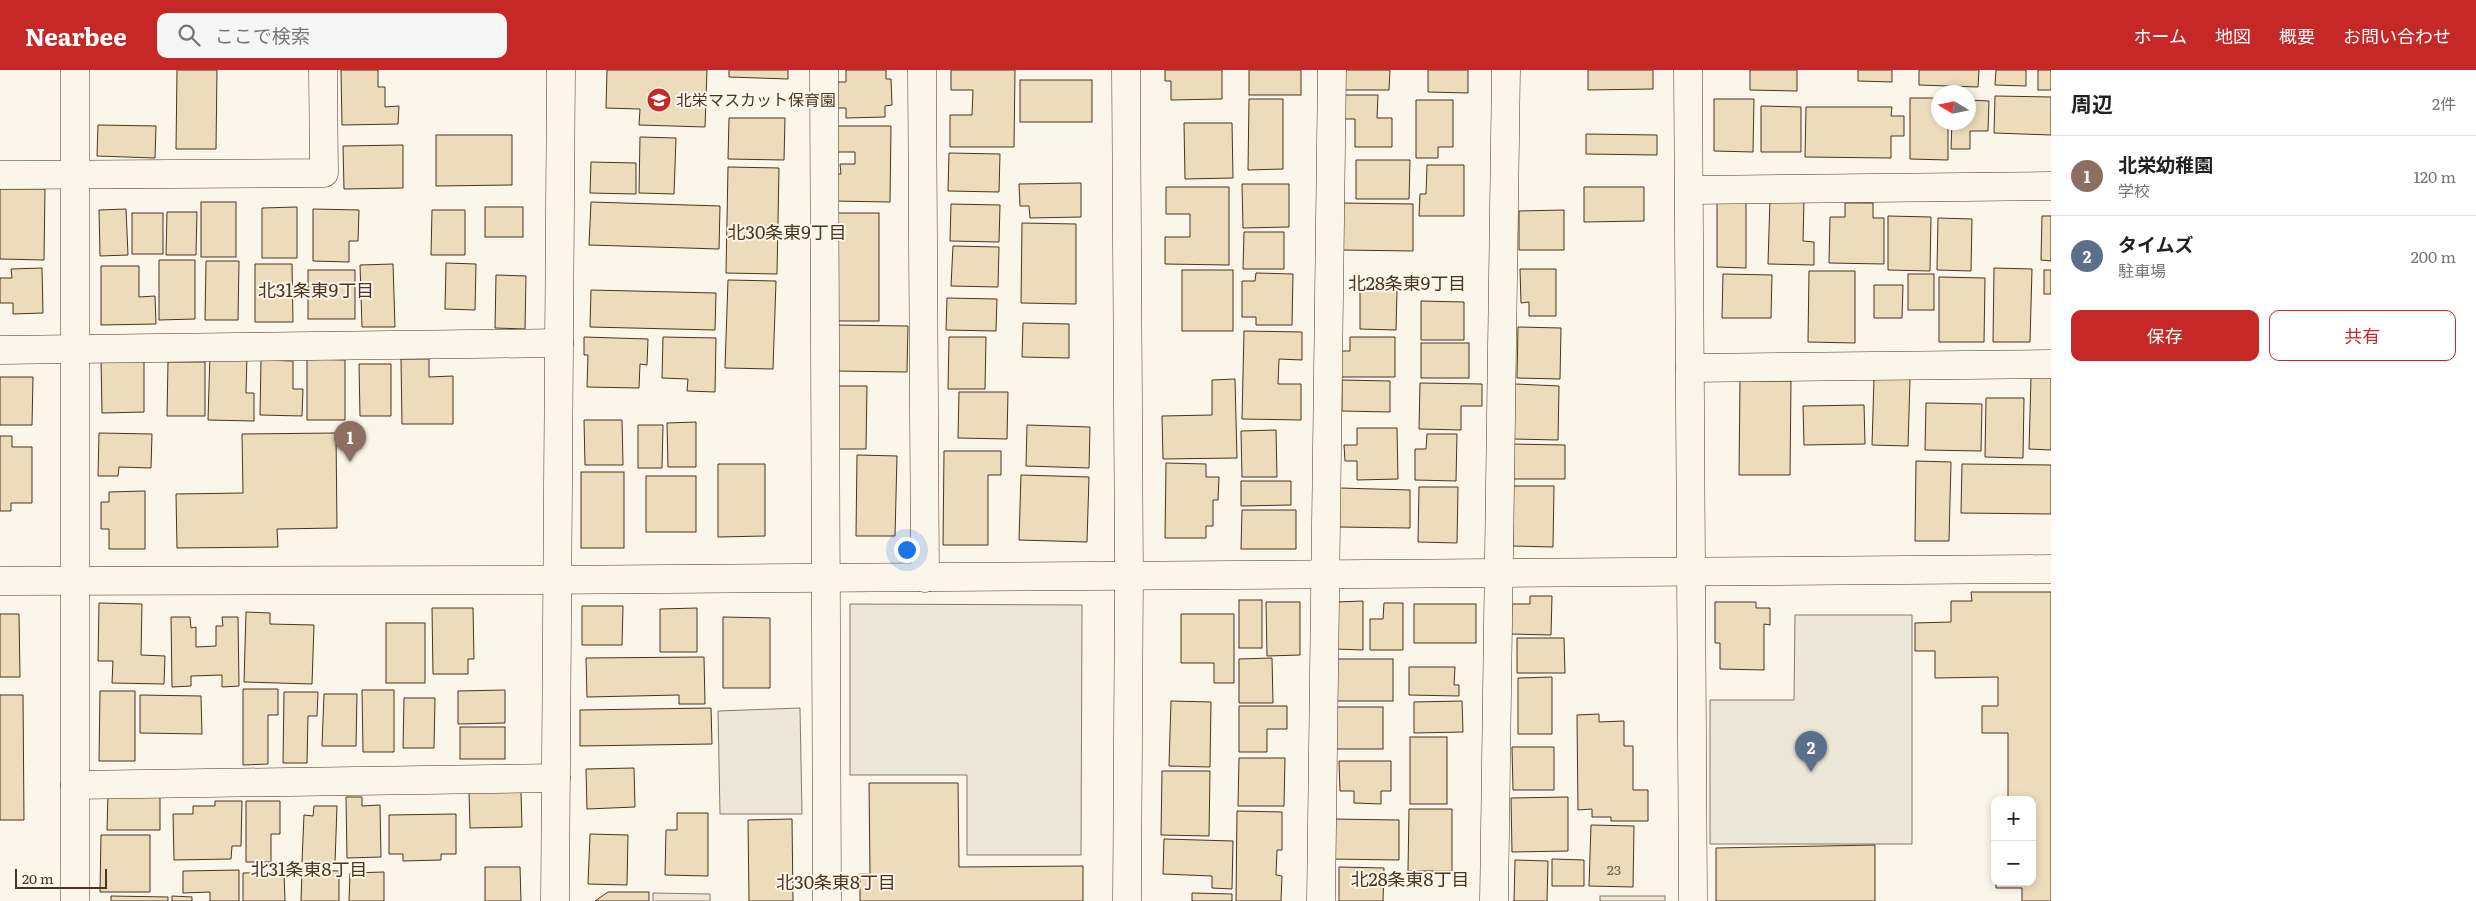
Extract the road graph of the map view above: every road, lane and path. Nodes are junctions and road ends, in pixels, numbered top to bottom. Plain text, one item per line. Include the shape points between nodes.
1 (75, 70) edge
2 (323, 70) edge
3 (561, 70) edge
4 (824, 70) edge
5 (922, 70) edge
6 (1126, 70) edge
7 (1332, 70) edge
8 (1506, 70) edge
9 (1688, 70) edge
10 (75, 174) junction
11 (0, 175) edge
12 (2051, 186) edge
13 (1691, 190) junction
14 (559, 343) junction
15 (0, 350) edge
16 (75, 350) junction
17 (2051, 364) edge
18 (1690, 368) junction
19 (2051, 569) edge
20 (1691, 572) junction
21 (1499, 574) junction
22 (1326, 575) junction
23 (1129, 576) junction
24 (826, 578) junction
25 (925, 578) junction
26 (558, 580) junction
27 (0, 581) edge
28 (75, 581) junction
29 (556, 778) junction
30 (75, 785) junction
31 (75, 901) edge
32 (555, 901) edge
33 (827, 901) edge
34 (1127, 901) edge
35 (1321, 901) edge
36 (1494, 901) edge
37 (1693, 901) edge

1 - 10 street
2 - 10 street via 324,173
3 - 14 street
4 - 24 street
5 - 25 street
6 - 23 street
7 - 22 street
8 - 21 street
9 - 13 street
10 - 11 street
10 - 16 street
12 - 13 street
13 - 18 street
14 - 16 street
14 - 26 street
15 - 16 street
16 - 28 street
17 - 18 street
18 - 20 street
19 - 20 street
20 - 21 street
20 - 37 street
21 - 22 street
21 - 36 street
22 - 23 street
22 - 35 street
23 - 25 street
23 - 34 street
24 - 25 street
24 - 26 street
24 - 33 street
26 - 28 street
26 - 29 street
27 - 28 street
28 - 30 street
29 - 30 street
29 - 32 street
30 - 31 street

